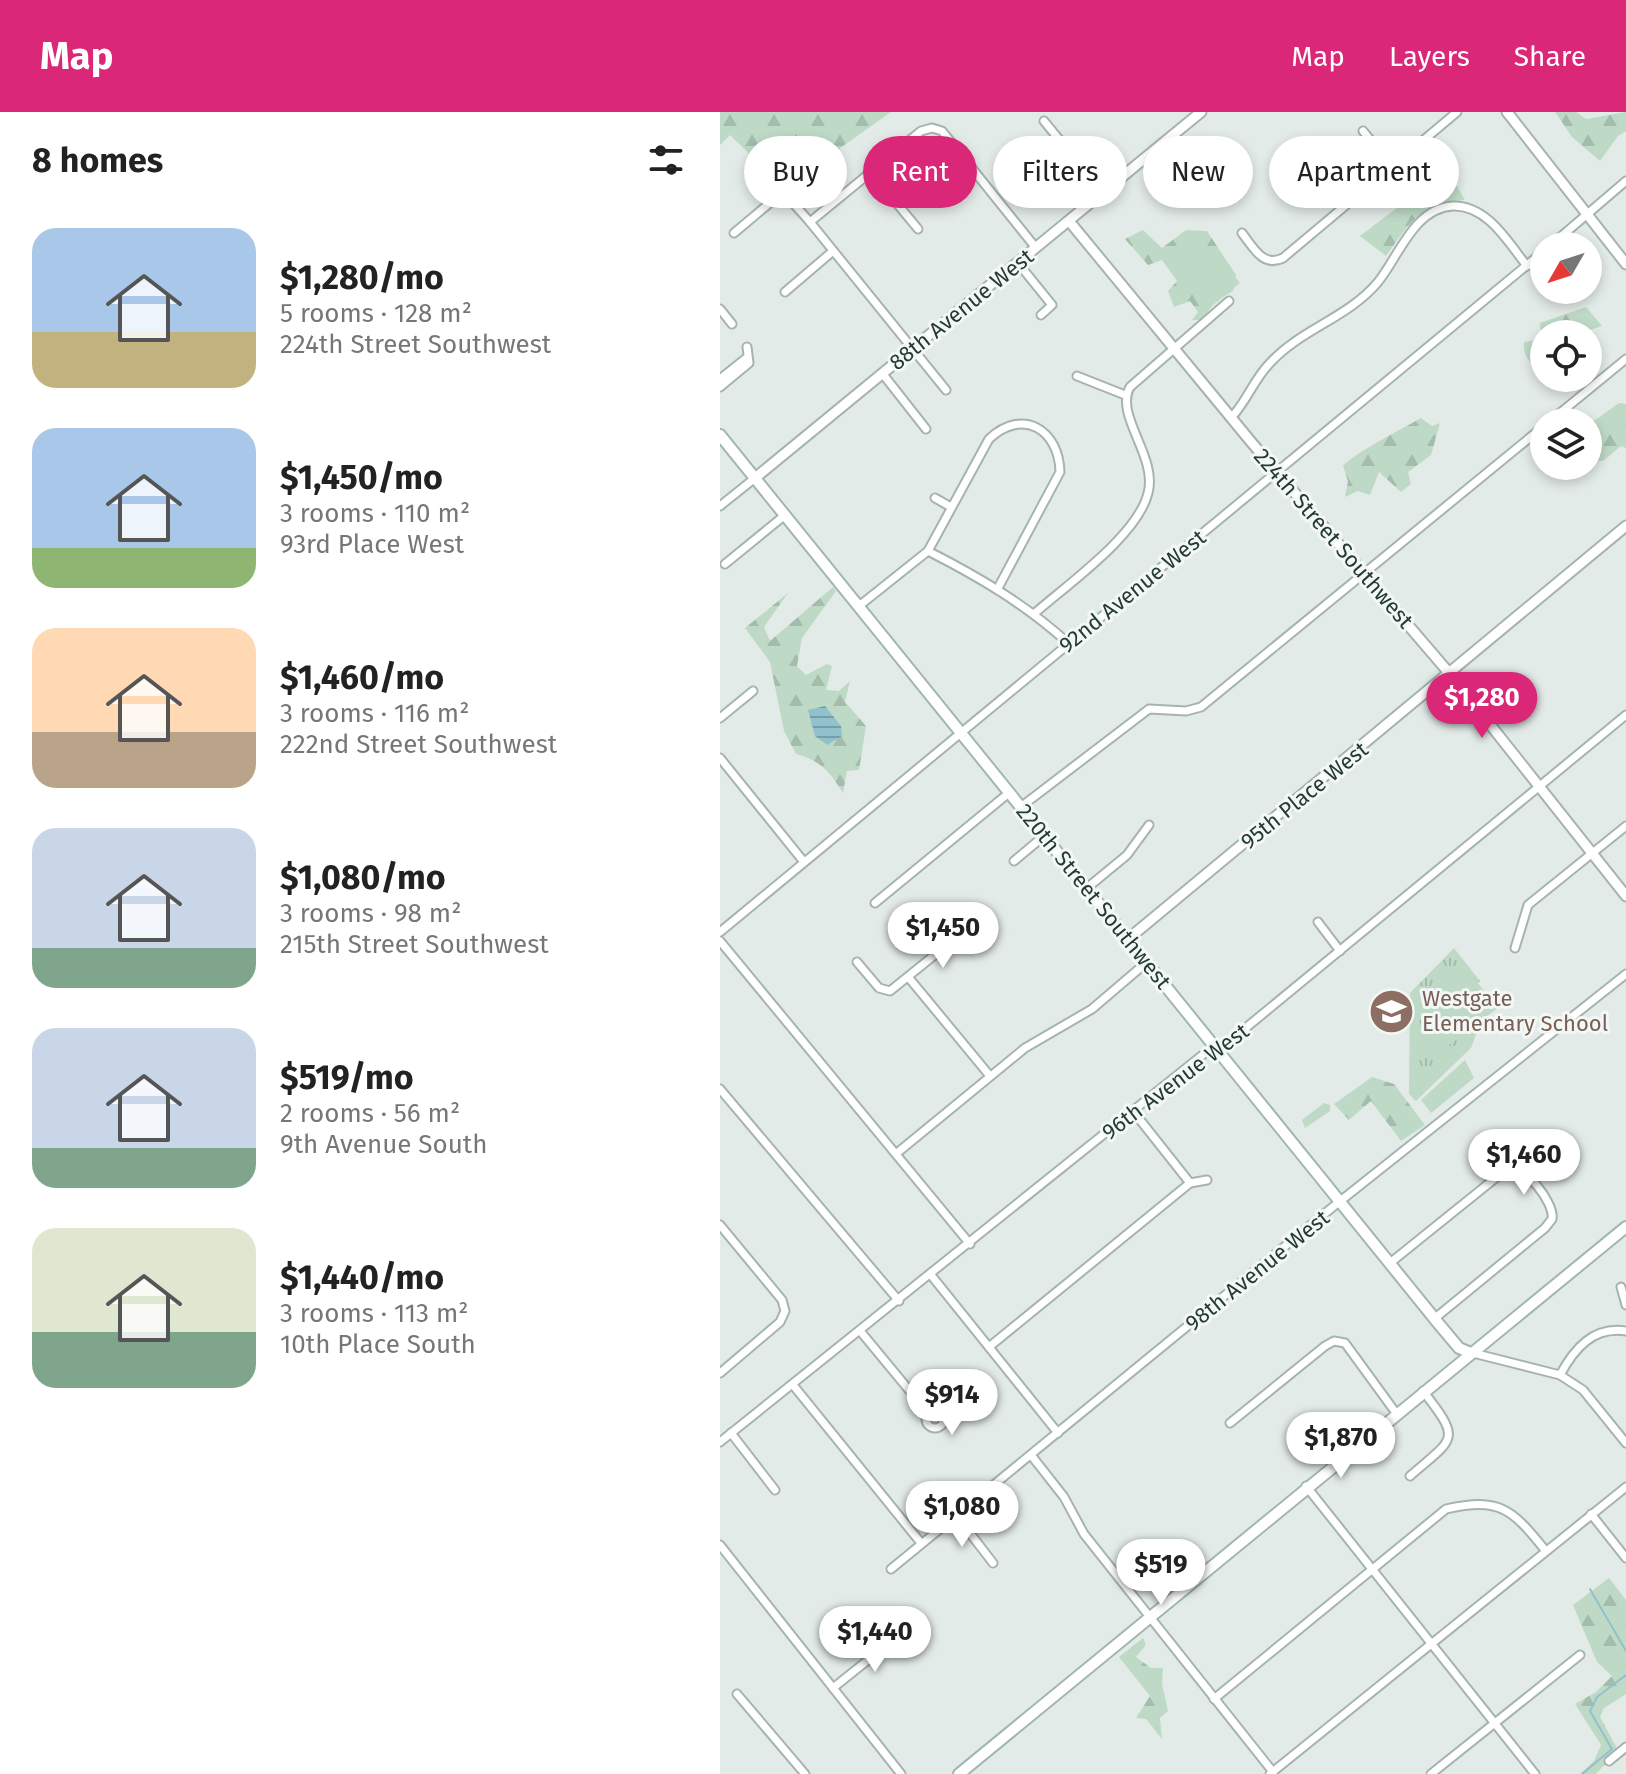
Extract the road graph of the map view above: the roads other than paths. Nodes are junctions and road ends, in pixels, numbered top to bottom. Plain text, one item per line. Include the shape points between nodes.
1 (1201, 112) edge
2 (1457, 112) edge
3 (1507, 112) edge
4 (1044, 121) dead end
5 (1363, 131) dead end
6 (915, 136) edge
7 (946, 136) edge
8 (1056, 136) edge
9 (1367, 136) edge
10 (1428, 136) edge
11 (1127, 173) edge
12 (977, 175) edge
13 (863, 179) edge
14 (1626, 181) edge
15 (764, 208) edge
16 (799, 208) edge
17 (901, 208) edge
18 (1085, 208) edge
19 (1342, 208) edge
20 (1588, 214) junction
21 (1069, 221) junction
22 (810, 222) junction
23 (918, 229) dead end
24 (1567, 232) edge
25 (734, 233) dead end
26 (1242, 233) dead end
27 (1036, 248) junction
28 (833, 251) junction
29 (1018, 263) junction
30 (1530, 263) edge
31 (1626, 264) edge
32 (1527, 266) junction
33 (785, 292) dead end
34 (1229, 301) dead end
35 (720, 309) edge
36 (1041, 315) dead end
37 (732, 324) dead end
38 (747, 347) dead end
39 (1173, 347) junction
40 (912, 348) junction
41 (745, 359) dead end
42 (1626, 359) edge
43 (882, 373) junction
44 (1077, 376) dead end
45 (720, 379) edge
46 (720, 387) edge
47 (946, 390) dead end
48 (1125, 395) junction
49 (1566, 408) edge
50 (1231, 418) junction
51 (926, 429) dead end
52 (720, 435) edge
53 (1530, 437) edge
54 (1279, 471) junction
55 (755, 478) junction
56 (935, 498) dead end
57 (720, 506) edge
58 (951, 507) junction
59 (785, 515) junction
60 (1626, 526) edge
61 (928, 551) junction
62 (725, 564) dead end
63 (1365, 573) junction
64 (998, 588) junction
65 (859, 606) junction
66 (1035, 613) junction
67 (1068, 643) junction
68 (1450, 674) junction
69 (753, 691) dead end
70 (1626, 715) edge
71 (720, 718) edge
72 (962, 733) junction
73 (720, 758) edge
74 (1540, 786) junction
75 (1010, 792) junction
76 (1022, 806) junction
77 (1149, 825) dead end
78 (1626, 826) edge
79 (1045, 835) junction
80 (1592, 853) junction
81 (1014, 861) dead end
82 (804, 862) junction
83 (1087, 888) junction
84 (1626, 896) edge
85 (875, 903) dead end
86 (979, 914) dead end
87 (1318, 922) dead end
88 (720, 932) edge
89 (1128, 939) junction
90 (720, 941) edge
91 (1515, 948) dead end
92 (1340, 951) junction
93 (857, 962) dead end
94 (1147, 962) junction
95 (1626, 974) edge
96 (909, 978) junction
97 (1216, 1048) junction
98 (990, 1076) junction
99 (720, 1089) edge
100 (1133, 1111) junction
101 (897, 1153) junction
102 (1207, 1180) dead end
103 (1190, 1183) junction
104 (1340, 1202) junction
105 (720, 1225) edge
106 (1626, 1227) edge
107 (970, 1244) junction
108 (1390, 1263) junction
109 (931, 1275) junction
110 (1621, 1287) dead end
111 (899, 1301) junction
112 (1626, 1305) edge
113 (1434, 1319) junction
114 (1626, 1331) edge
115 (861, 1332) junction
116 (989, 1347) junction
117 (1471, 1353) junction
118 (720, 1373) edge
119 (1560, 1375) junction
120 (793, 1385) junction
121 (1423, 1391) junction
122 (928, 1413) dead end
123 (1396, 1413) junction
124 (1230, 1423) dead end
125 (731, 1433) junction
126 (1058, 1433) junction
127 (720, 1442) edge
128 (1626, 1443) edge
129 (1031, 1455) junction
130 (1410, 1476) dead end
131 (1306, 1486) junction
132 (1626, 1487) edge
133 (775, 1490) dead end
134 (1591, 1514) junction
135 (956, 1515) junction
136 (921, 1543) junction
137 (720, 1545) edge
138 (1545, 1550) junction
139 (1626, 1558) edge
140 (993, 1563) dead end
141 (891, 1569) dead end
142 (1372, 1570) junction
143 (1149, 1616) junction
144 (898, 1636) dead end
145 (1430, 1644) junction
146 (1580, 1655) dead end
147 (833, 1688) junction
148 (737, 1694) dead end
149 (1214, 1699) junction
150 (1495, 1723) junction
151 (1626, 1747) edge
152 (1609, 1761) dead end
153 (1272, 1773) edge
154 (805, 1774) edge
155 (901, 1774) edge
156 (959, 1774) edge
157 (1431, 1774) edge
158 (1535, 1774) edge

1 - 11 street, 88th Avenue West
2 - 10 street
3 - 20 street
4 - 8 street
5 - 9 street
6 - 7 street via 932,128
12 - 27 street
13 - 22 street
14 - 20 street
15 - 25 street
16 - 22 street
17 - 23 street
18 - 21 street, 88th Avenue West
19 - 26 street via 1278,261 1263,259
20 - 24 street
20 - 31 street
21 - 27 street, 88th Avenue West
21 - 39 street, 224th Street Southwest
22 - 28 street
27 - 29 street, 88th Avenue West
28 - 33 street
28 - 40 street
29 - 36 street via 1052,305
29 - 40 street, 88th Avenue West
30 - 32 street, 92nd Avenue West
32 - 50 street via 1493,224 1474,211 1443,207 1422,219 1366,294 1276,357
32 - 54 street, 92nd Avenue West
34 - 39 street
35 - 37 street
38 - 46 street via 749,363
39 - 48 street
39 - 50 street, 224th Street Southwest
40 - 43 street, 88th Avenue West
40 - 47 street
41 - 45 street
42 - 49 street
43 - 51 street
43 - 55 street, 88th Avenue West
44 - 48 street
48 - 66 street via 1150,475 1146,502 1116,540
50 - 54 street, 224th Street Southwest
52 - 55 main road, 220th Street Southwest
53 - 63 street
54 - 63 street, 224th Street Southwest
54 - 67 street, 92nd Avenue West
55 - 57 street, 88th Avenue West
55 - 59 main road, 220th Street Southwest
56 - 58 street
58 - 61 street
58 - 64 street via 989,439 1004,427 1023,424 1052,439 1060,454 1060,472
59 - 62 street
59 - 65 main road, 220th Street Southwest
60 - 68 street, 95th Place West
61 - 64 street
61 - 65 street
63 - 68 street, 224th Street Southwest
63 - 76 street via 1201,707 1149,709
64 - 66 street
65 - 72 main road, 220th Street Southwest
66 - 67 street
67 - 72 street, 92nd Avenue West
68 - 74 street, 224th Street Southwest
68 - 89 street, 95th Place West
69 - 71 street
70 - 74 street, 96th Avenue West
72 - 75 main road, 220th Street Southwest
72 - 82 street, 92nd Avenue West
73 - 82 street
74 - 80 street, 224th Street Southwest
74 - 92 street, 96th Avenue West
75 - 76 main road, 220th Street Southwest
75 - 85 street
76 - 79 main road, 220th Street Southwest
77 - 83 street via 1127,855
78 - 80 street
79 - 81 street
79 - 83 main road, 220th Street Southwest
80 - 84 street, 224th Street Southwest
80 - 91 street via 1528,905
82 - 88 street, 92nd Avenue West
83 - 89 main road, 220th Street Southwest
86 - 96 street
87 - 92 street
89 - 94 main road, 220th Street Southwest
90 - 101 street
92 - 97 street, 96th Avenue West
93 - 96 street via 885,991
94 - 97 main road, 220th Street Southwest
94 - 98 street via 1092,1009 1033,1042
95 - 104 street, 98th Avenue West
96 - 98 street
97 - 100 street, 96th Avenue West
97 - 104 main road, 220th Street Southwest
98 - 101 street
99 - 111 street
100 - 103 street
100 - 107 street, 96th Avenue West
101 - 107 street
102 - 103 street
103 - 116 street
104 - 108 main road, 220th Street Southwest
104 - 126 street, 98th Avenue West
105 - 118 street via 782,1300 785,1311 780,1322
106 - 117 main road
107 - 109 street, 96th Avenue West
108 - 113 main road, 220th Street Southwest
108 - 113 street via 1515,1167 1551,1206 1552,1219
109 - 111 street, 96th Avenue West
109 - 116 street
110 - 112 street
111 - 115 street, 96th Avenue West
113 - 117 main road, 220th Street Southwest via 1459,1348
114 - 119 street via 1599,1333 1583,1343
115 - 120 street, 96th Avenue West
115 - 122 street
116 - 126 street
117 - 119 street
117 - 121 main road
119 - 128 street via 1583,1390
120 - 125 street, 96th Avenue West
120 - 136 street
121 - 123 main road
121 - 130 street via 1451,1434 1447,1444
123 - 124 street via 1340,1341 1325,1346
123 - 131 main road
125 - 127 street, 96th Avenue West
125 - 133 street
126 - 129 street, 98th Avenue West
129 - 135 street, 98th Avenue West
129 - 143 street
131 - 142 street
131 - 143 main road
132 - 134 street
134 - 138 street
134 - 139 street
135 - 136 street, 98th Avenue West
135 - 140 street
136 - 141 street, 98th Avenue West
137 - 147 street
138 - 142 street via 1504,1507 1470,1504 1446,1509
138 - 145 street
142 - 145 street
142 - 149 street
143 - 149 street
143 - 156 main road
144 - 147 street
145 - 150 street
145 - 153 street
146 - 150 street
147 - 155 street
148 - 154 street
149 - 153 street
150 - 157 street
150 - 158 street
151 - 152 street

